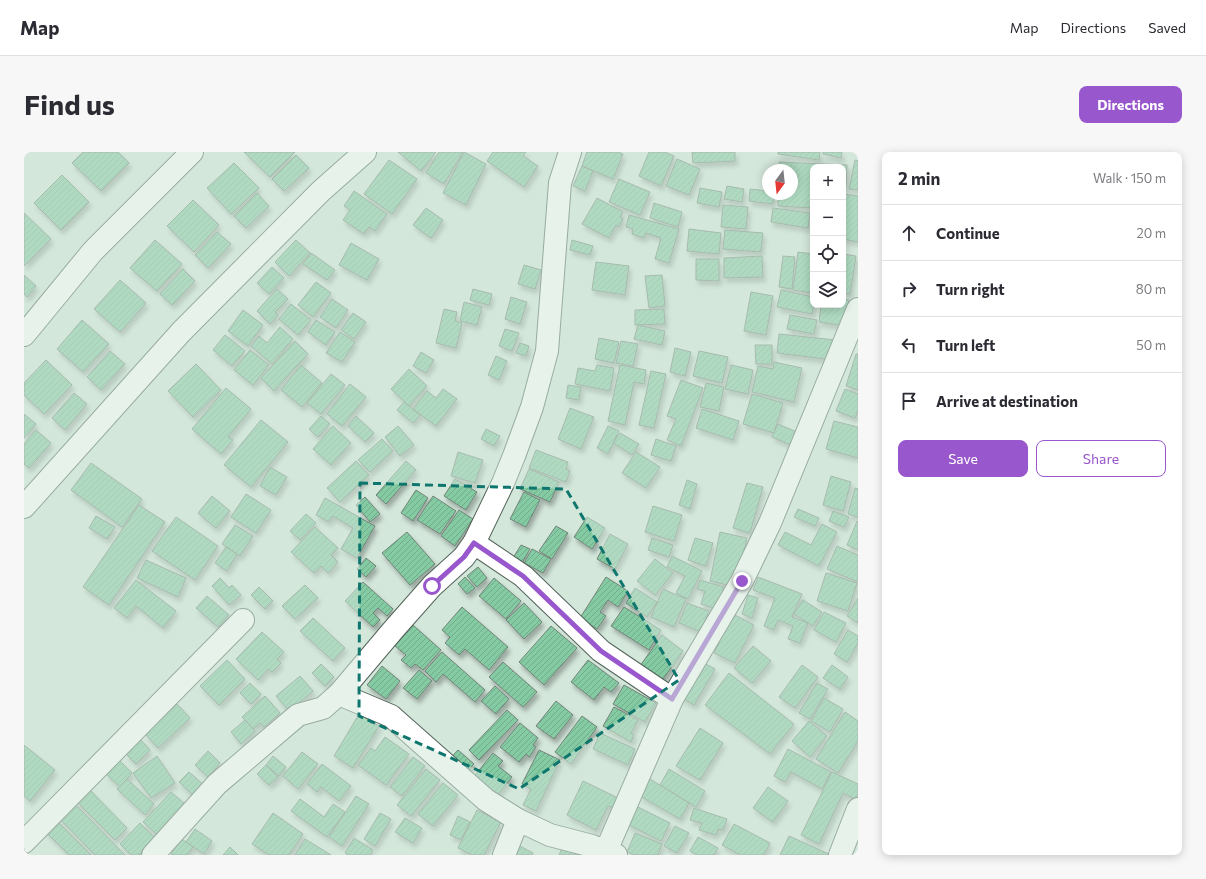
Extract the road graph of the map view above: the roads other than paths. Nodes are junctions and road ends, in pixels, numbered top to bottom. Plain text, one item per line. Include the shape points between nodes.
1 (192, 152) edge
2 (365, 152) edge
3 (570, 152) edge
4 (858, 309) edge
5 (24, 335) edge
6 (852, 338) edge
7 (24, 507) edge
8 (474, 543) junction
9 (244, 620) dead end
10 (339, 694) junction
11 (672, 699) junction
12 (858, 809) edge
13 (518, 820) junction
14 (24, 843) edge
15 (611, 853) edge
16 (37, 855) edge
17 (153, 855) edge
18 (504, 855) edge
19 (840, 855) edge

1 - 5 street via 93,252
2 - 7 street via 321,190 181,332
3 - 8 street via 560,183 547,351 532,407 514,456
4 - 6 street
6 - 11 street via 770,524 742,581
8 - 10 street via 464,557 432,586 403,618
8 - 11 street via 523,576 601,651
9 - 14 street
10 - 13 street via 391,716 486,800
10 - 17 street via 323,708 298,715 217,784
11 - 15 street
12 - 19 street
13 - 15 street via 550,835
13 - 18 street
14 - 16 street

